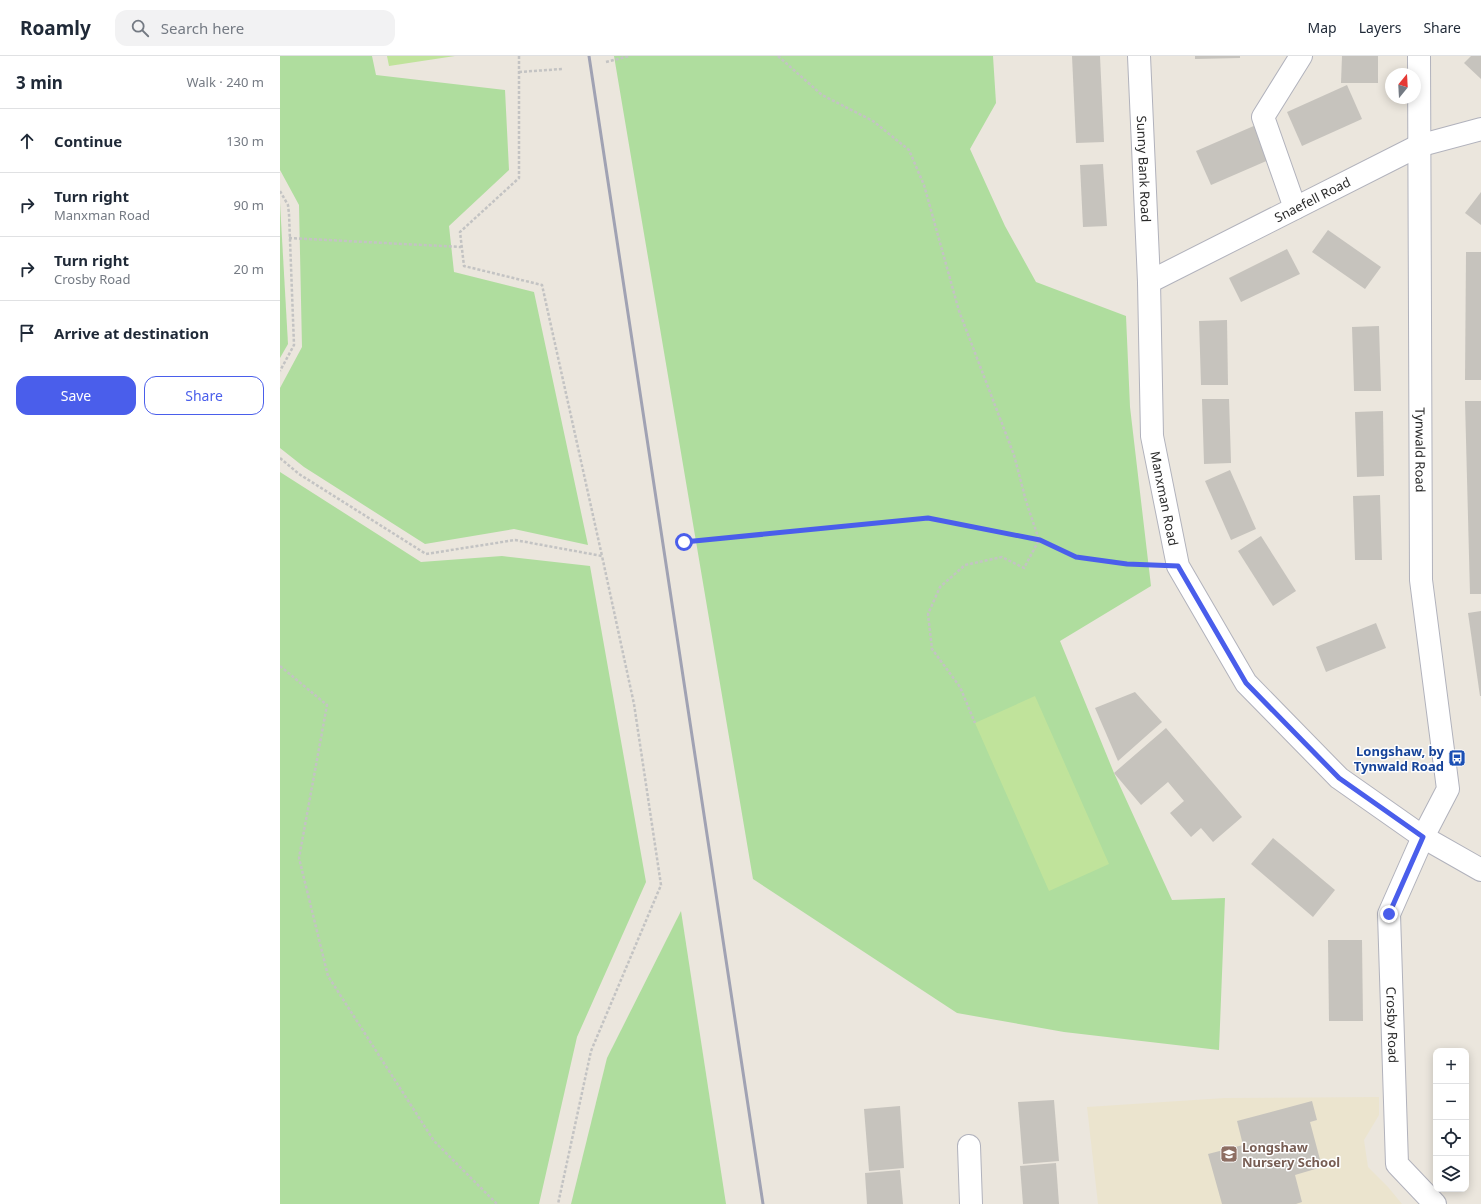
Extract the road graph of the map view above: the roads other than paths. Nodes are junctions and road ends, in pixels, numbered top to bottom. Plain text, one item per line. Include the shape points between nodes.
1 (1138, 56) edge
2 (1301, 56) edge
3 (1419, 56) edge
4 (1481, 129) edge
5 (1418, 146) junction
6 (1295, 208) junction
7 (1149, 282) junction
8 (1423, 837) junction
9 (1481, 870) edge
10 (969, 1146) dead end
11 (971, 1204) edge
12 (1435, 1204) edge

1 - 7 street, Sunny Bank Road
2 - 6 street via 1263,117
3 - 5 street, Tynwald Road
4 - 5 street, Snaefell Road
5 - 6 street, Snaefell Road
5 - 8 street, Tynwald Road via 1421,580 1448,789
6 - 7 street, Snaefell Road
7 - 8 street, Manxman Road via 1152,436 1178,566 1246,683 1339,778
8 - 9 street, Manxman Road
8 - 12 street, Crosby Road via 1389,914 1397,1164
10 - 11 street

